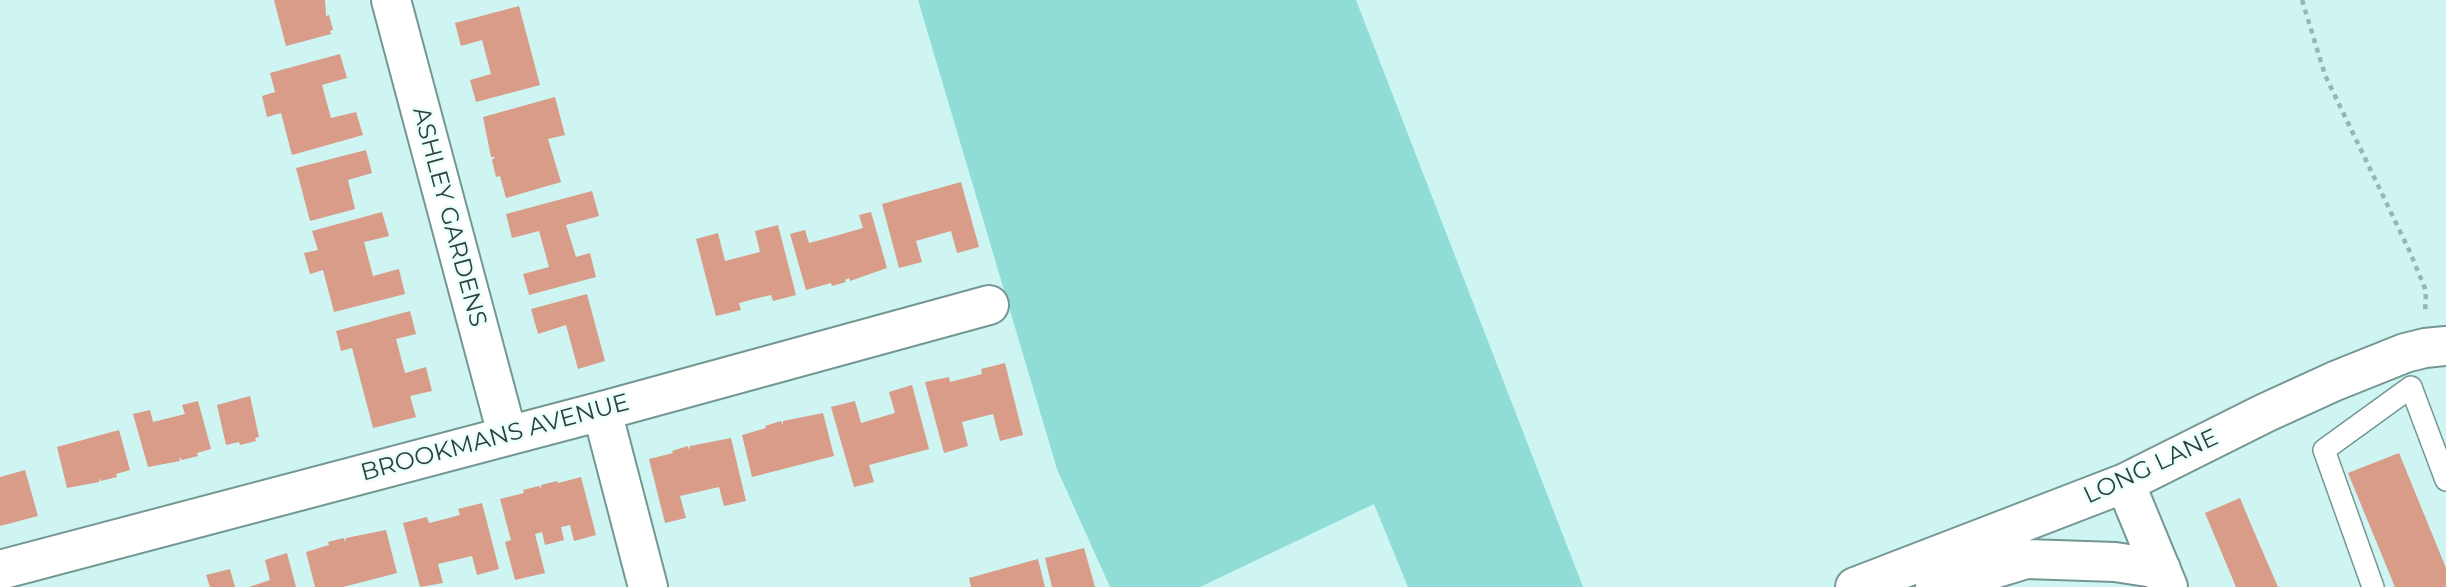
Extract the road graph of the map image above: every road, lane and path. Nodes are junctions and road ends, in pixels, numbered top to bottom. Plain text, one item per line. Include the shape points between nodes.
1 (391, 0) edge
2 (2302, 0) edge
3 (989, 305) dead end
4 (2435, 347) edge
5 (602, 411) junction
6 (507, 434) junction
7 (2446, 480) edge
8 (2126, 483) junction
9 (0, 570) edge
10 (1939, 574) edge
11 (2164, 578) edge
12 (648, 587) edge
13 (1854, 587) edge
14 (2373, 587) edge

1 - 6 street, ASHLEY GARDENS
2 - 4 path via 2325,75 2426,291
3 - 5 street, BROOKMANS AVENUE
4 - 8 street, LONG LANE via 2335,381
5 - 6 street, BROOKMANS AVENUE
5 - 12 street
6 - 9 street, BROOKMANS AVENUE
7 - 14 lane via 2412,387 2324,450
8 - 10 street, LONG LANE
8 - 11 street
10 - 11 street via 2026,559 2115,562
10 - 13 street, LONG LANE

